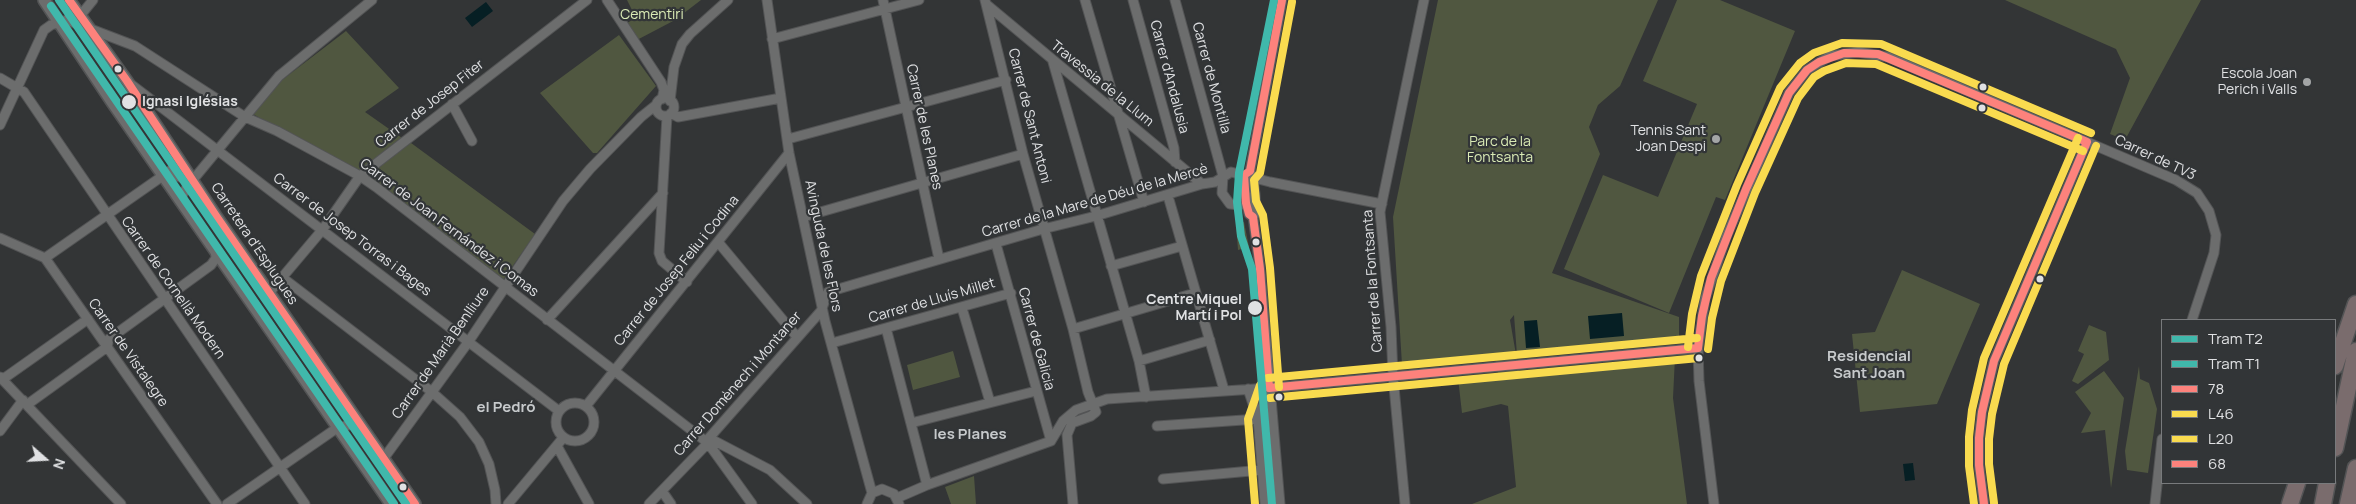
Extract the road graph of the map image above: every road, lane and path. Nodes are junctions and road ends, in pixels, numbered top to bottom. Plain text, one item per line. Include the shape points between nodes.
1 (44, 0) edge
2 (69, 0) edge
3 (93, 0) edge
4 (372, 0) edge
5 (587, 0) edge
6 (608, 0) edge
7 (728, 0) edge
8 (767, 0) edge
9 (919, 0) edge
10 (1085, 0) edge
11 (1133, 0) edge
12 (1175, 0) edge
13 (1282, 0) edge
14 (1424, 0) edge
15 (985, 2) edge
16 (884, 4) edge
17 (80, 16) junction
18 (59, 23) junction
19 (90, 29) junction
20 (772, 39) junction
21 (1053, 62) junction
22 (0, 78) edge
23 (1006, 80) junction
24 (127, 81) junction
25 (17, 88) junction
26 (781, 98) junction
27 (663, 102) junction
28 (452, 104) junction
29 (907, 106) junction
30 (1116, 112) junction
31 (669, 114) junction
32 (245, 117) junction
33 (0, 125) edge
34 (788, 139) junction
35 (472, 141) dead end
36 (2087, 142) junction
37 (218, 151) junction
38 (789, 153) junction
39 (1023, 154) junction
40 (178, 157) junction
41 (1175, 162) junction
42 (165, 175) junction
43 (1249, 175) junction
44 (360, 176) junction
45 (1223, 176) junction
46 (193, 181) junction
47 (922, 184) junction
48 (1202, 184) junction
49 (663, 193) junction
50 (1255, 194) junction
51 (1168, 196) junction
52 (180, 199) junction
53 (1144, 202) junction
54 (1246, 204) junction
55 (1382, 204) junction
56 (106, 215) junction
57 (1096, 216) junction
58 (803, 217) junction
59 (1253, 217) junction
60 (1043, 228) junction
61 (323, 229) junction
62 (0, 238) edge
63 (718, 242) junction
64 (996, 244) junction
65 (1182, 246) junction
66 (214, 248) junction
67 (45, 258) junction
68 (939, 259) junction
69 (1111, 266) junction
70 (283, 278) junction
71 (687, 282) junction
72 (505, 286) junction
73 (846, 287) joint
74 (270, 293) junction
75 (1195, 293) junction
76 (1010, 294) junction
77 (164, 299) junction
78 (822, 303) junction
79 (2356, 304) edge
80 (962, 308) junction
81 (1124, 313) junction
82 (88, 319) junction
83 (2192, 319) edge
84 (547, 320) junction
85 (886, 328) junction
86 (1073, 329) junction
87 (797, 337) junction
88 (1210, 340) junction
89 (469, 342) junction
90 (832, 343) junction
91 (108, 348) junction
92 (1698, 348) junction
93 (2356, 351) edge
94 (1138, 361) junction
95 (2336, 363) edge
96 (614, 372) junction
97 (1392, 376) junction
98 (2, 378) edge
99 (1269, 388) junction
100 (1036, 390) junction
101 (1224, 390) junction
102 (1248, 390) junction
103 (432, 392) junction
104 (1146, 397) junction
105 (25, 402) junction
106 (990, 402) junction
107 (586, 406) junction
108 (1095, 408) junction
109 (559, 411) junction
110 (1258, 419) junction
111 (911, 424) junction
112 (1157, 426) dead end
113 (337, 428) junction
114 (364, 430) junction
115 (0, 431) edge
116 (563, 438) junction
117 (708, 440) junction
118 (1051, 441) junction
119 (2336, 443) edge
120 (557, 446) junction
121 (2161, 447) edge
122 (384, 458) junction
123 (280, 467) junction
124 (2356, 468) edge
125 (1262, 470) junction
126 (1162, 479) dead end
127 (2297, 484) edge
128 (2327, 484) edge
129 (927, 485) junction
130 (662, 491) junction
131 (872, 493) junction
132 (898, 501) edge
133 (121, 504) edge
134 (216, 504) edge
135 (227, 504) edge
136 (305, 504) edge
137 (390, 504) edge
138 (415, 504) edge
139 (496, 504) edge
140 (508, 504) edge
141 (588, 504) edge
142 (650, 504) edge
143 (671, 504) edge
144 (752, 504) edge
145 (807, 504) edge
146 (867, 504) edge
147 (1073, 504) edge
148 (1265, 504) edge
149 (1280, 504) edge
150 (1405, 504) edge
151 (1714, 504) edge
152 (1984, 504) edge
153 (2155, 504) edge
154 (2290, 504) edge
155 (2323, 504) edge
156 (2348, 504) edge

1 - 18 street
2 - 17 street, Carretera d'Esplugues
3 - 17 street
4 - 32 street via 279,76
5 - 28 street, Carrer de Josep Fiter
6 - 27 street via 661,82
7 - 27 street via 682,44
8 - 20 street, Avinguda de les Flors
9 - 16 street
10 - 30 street
11 - 41 street, Carrer d'Andalusia via 1174,148
12 - 45 street, Carrer de Montilla
13 - 43 street
14 - 55 street, Carrer de la Fontsanta
15 - 21 street, Travessia de la Llum
15 - 23 street, Carrer de Sant Antoni
16 - 20 street
16 - 29 street, Carrer de les Planes
17 - 18 street
17 - 19 street, Carretera d'Esplugues
18 - 19 street, Carrer de Joan Fernández i Comas
18 - 25 street via 44,30
18 - 42 street
19 - 24 street, Carretera d'Esplugues
19 - 32 street, Carrer de Joan Fernández i Comas via 135,46
20 - 26 street, Avinguda de les Flors
21 - 30 street, Travessia de la Llum
21 - 57 street
22 - 25 street, Carrer de Cornellà Modern
23 - 29 street
23 - 39 street, Carrer de Sant Antoni
24 - 37 street, Carrer de Josep Torras i Bages
24 - 40 street, Carretera d'Esplugues
25 - 33 street
25 - 56 street, Carrer de Cornellà Modern via 24,92
26 - 31 street via 678,117
26 - 34 street, Avinguda de les Flors
27 - 31 street via 673,109
27 - 31 street via 659,114
27 - 72 street, Carrer de Marià Benlliure via 641,117 563,201
28 - 35 street
28 - 44 street, Carrer de Josep Fiter
29 - 34 street
29 - 47 street, Carrer de les Planes
30 - 41 street, Travessia de la Llum
30 - 53 street
31 - 49 street
32 - 37 street
32 - 44 street, Carrer de Joan Fernández i Comas
34 - 38 street, Avinguda de les Flors
36 - 83 street, Carrer de TV3 via 2176,180 2197,193 2209,211 2216,235 2214,253
36 - 92 street, Carrer de TV3 via 1878,54 1858,52 1830,56 1807,70 1795,83 1771,132 1711,278
36 - 152 street via 2012,315 1989,379 1979,438
37 - 46 street
37 - 61 street, Carrer de Josep Torras i Bages
38 - 58 street, Avinguda de les Flors
38 - 63 street, Carrer de Josep Feliu i Codina
39 - 47 street
39 - 60 street, Carrer de Sant Antoni
40 - 42 street via 178,164
40 - 46 street, Carretera d'Esplugues
41 - 48 street, Travessia de la Llum
42 - 46 street
42 - 52 street
42 - 56 street
43 - 45 street, Carrer de la Mare de Déu de la Mercè via 1231,172
43 - 50 street
43 - 54 street
43 - 55 street, Carrer de la Mare de Déu de la Mercè
44 - 61 street, Carrer de Josep Fiter
44 - 72 street, Carrer de Joan Fernández i Comas
45 - 48 street, Carrer de la Mare de Déu de la Mercè via 1216,182
45 - 54 street, Carrer de Montilla via 1221,189 1225,198 1230,204
46 - 52 street
46 - 74 street, Carretera d'Esplugues
47 - 58 street
47 - 68 street, Carrer de les Planes
48 - 51 street, Carrer de la Mare de Déu de la Mercè
49 - 71 street via 660,258
49 - 84 street
50 - 54 street
50 - 59 street via 1256,213
51 - 53 street, Carrer de la Mare de Déu de la Mercè
51 - 65 street
52 - 66 street
53 - 57 street, Carrer de la Mare de Déu de la Mercè
54 - 59 street
55 - 97 street, Carrer de la Fontsanta
56 - 67 street
56 - 77 street, Carrer de Cornellà Modern
57 - 60 street, Carrer de la Mare de Déu de la Mercè
57 - 69 street
58 - 78 street, Avinguda de les Flors
59 - 99 street
60 - 64 street, Carrer de la Mare de Déu de la Mercè
60 - 86 street, Carrer de Sant Antoni
61 - 70 street, Carrer de Josep Fiter
61 - 89 street, Carrer de Josep Torras i Bages
62 - 67 street
63 - 71 street, Carrer de Josep Feliu i Codina
63 - 87 street
64 - 68 street, Carrer de la Mare de Déu de la Mercè
64 - 76 street, Carrer de Galicia
65 - 69 street
65 - 75 street
66 - 77 street via 213,263
66 - 113 street
67 - 82 street, Carrer de Vistalegre
68 - 73 street, Carrer de la Mare de Déu de la Mercè
69 - 81 street
70 - 74 street, Carrer de Josep Fiter
70 - 103 street
71 - 96 street, Carrer de Josep Feliu i Codina
72 - 84 street, Carrer de Joan Fernández i Comas
72 - 89 street, Carrer de Marià Benlliure
73 - 78 street, Carrer Domènech i Montaner via 828,292
74 - 114 street, Carretera d'Esplugues
75 - 81 street
75 - 88 street
76 - 80 street, Carrer de Lluís Millet
76 - 100 street, Carrer de Galicia
77 - 91 street via 109,339
77 - 123 street, Carrer de Cornellà Modern
78 - 87 street, Carrer Domènech i Montaner via 821,310
78 - 90 street, Avinguda de les Flors
79 - 95 highway
80 - 85 street, Carrer de Lluís Millet
80 - 106 street
81 - 86 street
81 - 94 street
82 - 91 street, Carrer de Vistalegre
82 - 98 street
84 - 96 street, Carrer de Joan Fernández i Comas
85 - 90 street, Carrer de Lluís Millet
85 - 111 street
86 - 108 street, Carrer de Sant Antoni
87 - 117 street, Carrer Domènech i Montaner
88 - 94 street
88 - 101 street
89 - 103 street, Carrer de Marià Benlliure
89 - 109 street, Carrer de Josep Torras i Bages
90 - 131 street, Avinguda de les Flors
91 - 105 street
91 - 134 street, Carrer de Vistalegre
92 - 97 street
92 - 151 street
93 - 119 highway
94 - 104 street
96 - 107 street, Carrer de Josep Feliu i Codina
96 - 117 street, Carrer de Joan Fernández i Comas
97 - 99 street
97 - 150 street, Carrer de la Fontsanta
98 - 105 street
99 - 102 street
99 - 110 street
99 - 149 street
100 - 106 street
100 - 118 street, Carrer de Galicia
101 - 102 street
101 - 104 street
102 - 110 street
103 - 122 street, Carrer de Marià Benlliure
103 - 139 street via 460,417 479,442 489,464
104 - 108 street via 1113,398
105 - 115 street
105 - 133 street
106 - 111 street
107 - 109 street via 571,403
107 - 116 street via 594,421 588,436 579,441
108 - 118 street via 1076,410 1063,421
108 - 147 street via 1091,416 1072,423 1068,435
109 - 116 street via 555,423
110 - 112 street
110 - 125 street
111 - 129 street
113 - 114 street via 353,424
113 - 123 street
113 - 137 street
114 - 122 street, Carretera d'Esplugues
116 - 120 street
117 - 130 street, Carrer Domènech i Montaner
117 - 144 street, Carrer de Joan Fernández i Comas
117 - 145 street via 770,470
118 - 129 street
120 - 140 street
120 - 141 street
121 - 153 street
122 - 138 street, Carretera d'Esplugues
123 - 135 street
123 - 136 street, Carrer de Cornellà Modern
124 - 156 highway
125 - 126 street
125 - 148 street
127 - 154 highway
128 - 155 highway
129 - 132 street
130 - 142 street, Carrer Domènech i Montaner
130 - 143 street
131 - 132 street via 888,490
131 - 146 street

